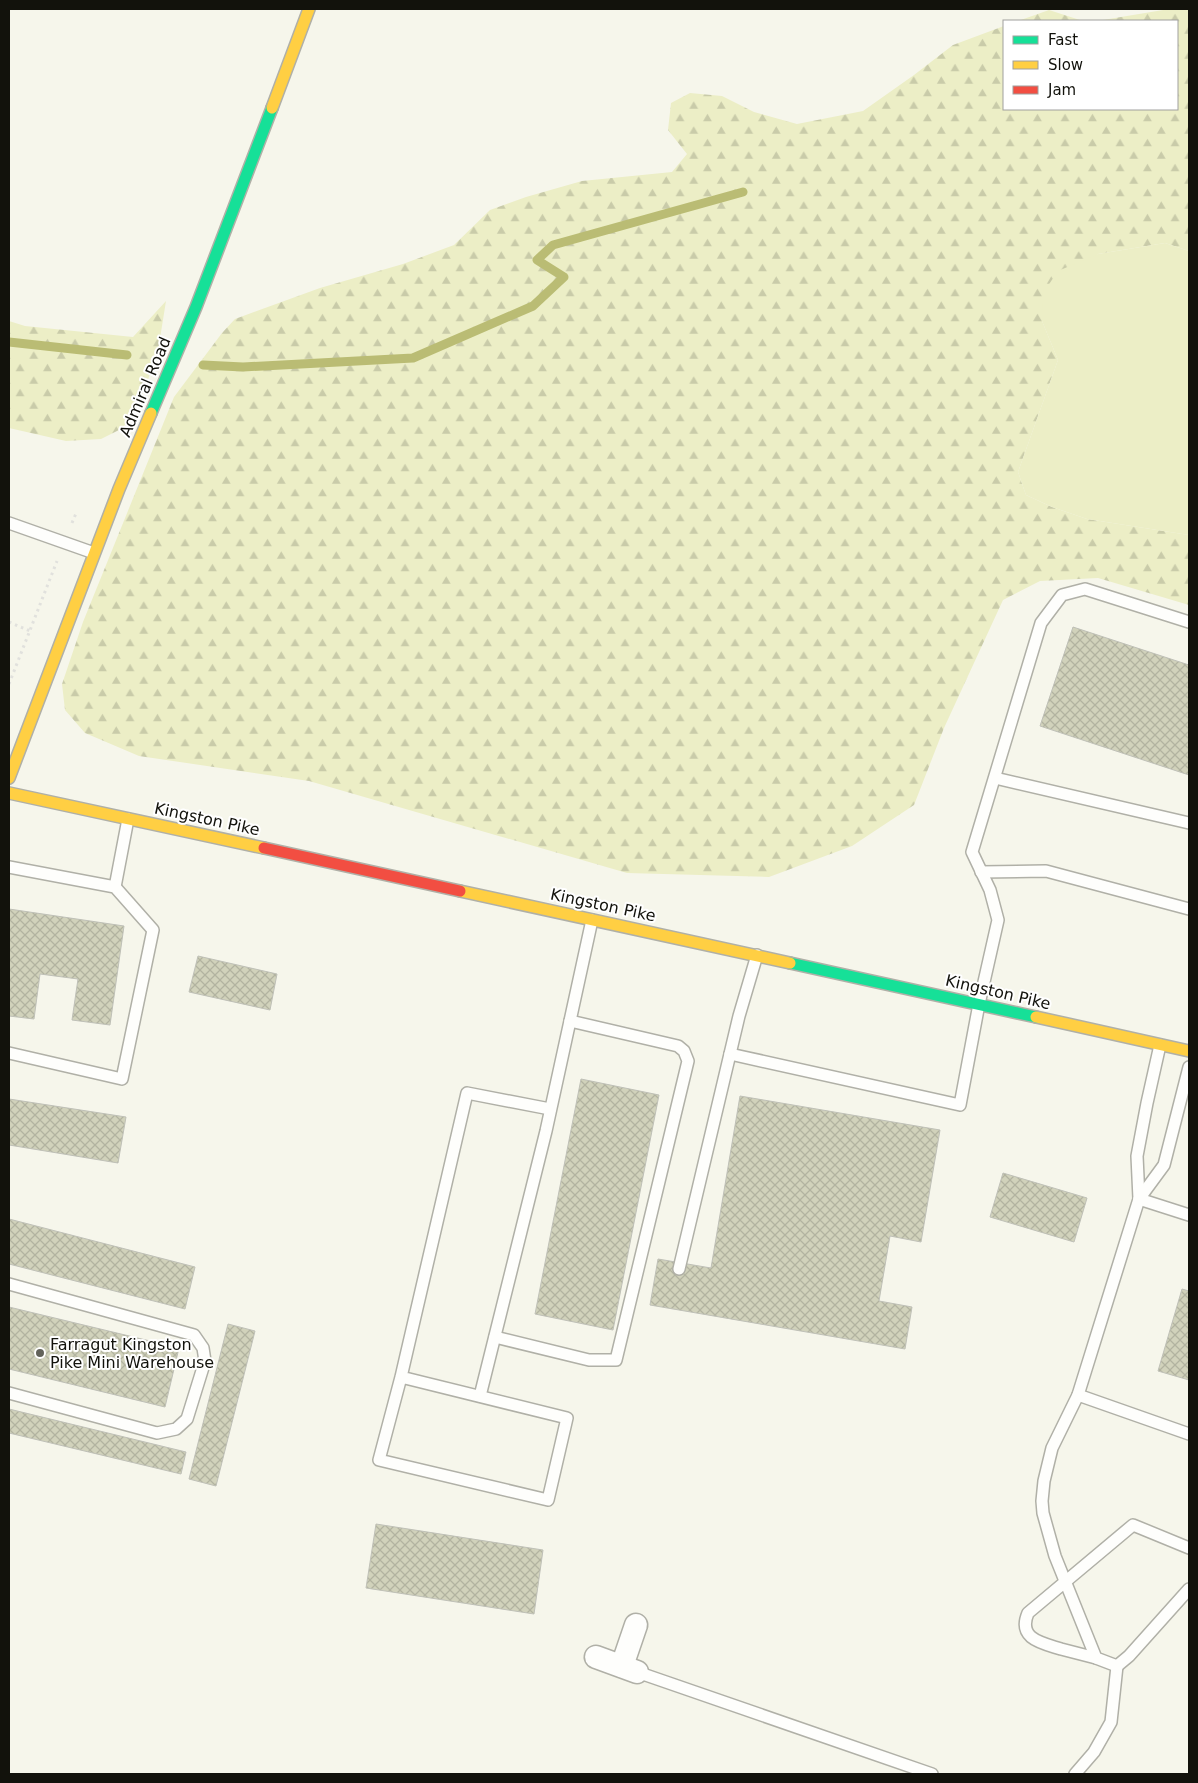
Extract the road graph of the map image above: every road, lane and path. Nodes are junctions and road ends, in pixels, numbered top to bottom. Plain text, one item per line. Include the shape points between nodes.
1 (309, 9) edge
2 (9, 523) edge
3 (95, 554) junction
4 (9, 622) edge
5 (1189, 622) edge
6 (30, 630) dead end
7 (9, 778) edge
8 (995, 778) junction
9 (9, 793) edge
10 (128, 819) junction
11 (1189, 823) edge
12 (9, 868) edge
13 (981, 872) junction
14 (115, 887) junction
15 (1189, 908) edge
16 (592, 920) junction
17 (758, 956) junction
18 (980, 1004) junction
19 (570, 1021) junction
20 (1160, 1045) junction
21 (1189, 1051) edge
22 (9, 1053) edge
23 (730, 1054) junction
24 (1189, 1067) edge
25 (550, 1109) junction
26 (1139, 1199) junction
27 (1189, 1215) edge
28 (679, 1269) dead end
29 (9, 1284) edge
30 (495, 1337) junction
31 (401, 1377) junction
32 (9, 1393) edge
33 (1078, 1395) junction
34 (480, 1396) junction
35 (1189, 1434) edge
36 (1189, 1548) edge
37 (1066, 1582) junction
38 (1189, 1589) edge
39 (636, 1625) dead end
40 (596, 1657) dead end
41 (1096, 1658) junction
42 (1117, 1666) junction
43 (630, 1669) junction
44 (932, 1774) edge
45 (1075, 1774) edge

1 - 3 main road, Admiral Road via 196,307
2 - 3 lane
3 - 7 main road, Admiral Road
4 - 6 path
5 - 8 lane via 1085,590 1062,595 1042,624
8 - 11 lane
8 - 13 lane via 972,852
9 - 10 main road, Kingston Pike
10 - 14 lane
10 - 16 main road, Kingston Pike
12 - 14 lane
13 - 15 lane via 1046,872
13 - 18 lane via 998,920
14 - 22 lane via 153,930 122,1079
16 - 17 main road, Kingston Pike
16 - 19 lane
17 - 18 main road, Kingston Pike
17 - 23 lane
18 - 20 main road, Kingston Pike
18 - 23 lane via 960,1105
19 - 25 lane
19 - 30 lane via 678,1046 688,1061 616,1360 589,1360
20 - 21 main road, Kingston Pike
20 - 26 lane via 1137,1156
23 - 28 lane
24 - 26 lane via 1164,1165
25 - 30 lane
25 - 31 lane via 467,1093
26 - 27 lane
26 - 33 lane
29 - 32 lane via 194,1335 203,1348 205,1361 187,1419 176,1429 157,1433
30 - 34 lane
31 - 34 lane
31 - 34 lane via 379,1460 548,1500 567,1418
33 - 35 lane
33 - 37 lane via 1052,1448 1042,1501 1055,1556
36 - 37 lane via 1133,1525
37 - 41 lane
37 - 41 lane via 1028,1613 1024,1620 1025,1628 1034,1640 1043,1644
38 - 42 lane
39 - 43 street
40 - 43 street
41 - 42 lane
42 - 45 lane via 1111,1722 1094,1752
43 - 44 lane

